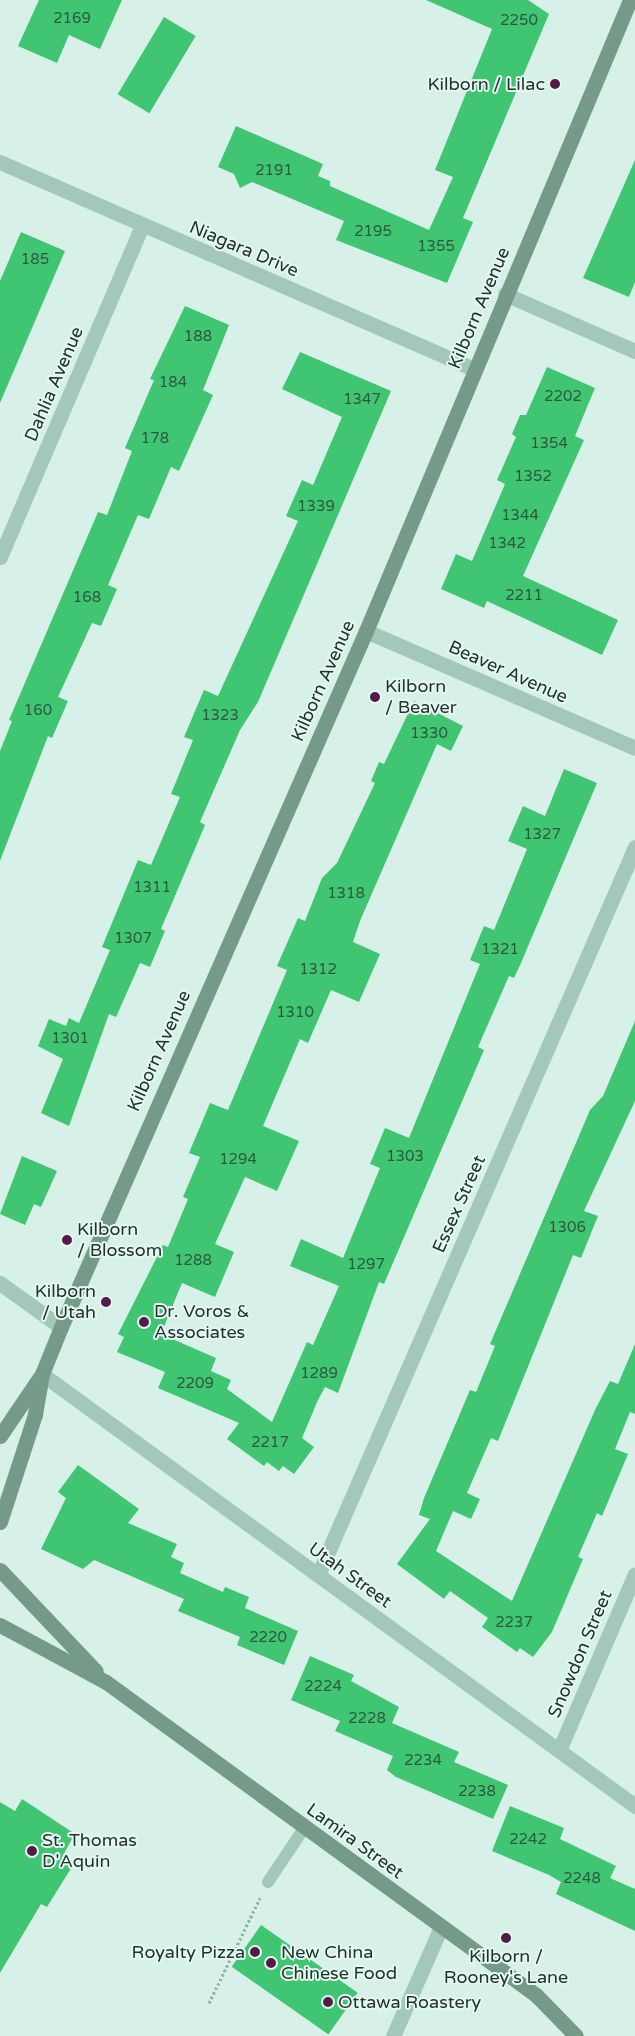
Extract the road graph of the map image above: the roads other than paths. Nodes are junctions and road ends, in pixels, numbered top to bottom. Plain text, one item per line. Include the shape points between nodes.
1 (630, 0) edge
2 (0, 162) edge
3 (142, 226) junction
4 (505, 294) junction
5 (635, 351) edge
6 (474, 369) junction
7 (0, 557) edge
8 (366, 630) junction
9 (635, 748) edge
10 (635, 847) edge
11 (0, 1284) edge
12 (61, 1327) junction
13 (42, 1374) junction
14 (0, 1436) edge
15 (0, 1522) edge
16 (0, 1570) edge
17 (635, 1574) edge
18 (318, 1575) junction
19 (0, 1625) edge
20 (106, 1682) junction
21 (560, 1748) junction
22 (635, 1806) edge
23 (305, 1827) junction
24 (268, 1882) road end
25 (441, 1927) junction
26 (392, 2036) edge
27 (576, 2036) edge

1 - 4 street, Kilborn Avenue
2 - 3 street, Niagara Drive
3 - 6 street, Niagara Drive
3 - 7 street, Dahlia Avenue
4 - 5 street
4 - 6 street, Kilborn Avenue
6 - 8 street, Kilborn Avenue
8 - 9 street, Beaver Avenue
8 - 12 street, Kilborn Avenue
10 - 18 street, Essex Street
11 - 12 street
12 - 13 street, Kilborn Avenue
13 - 14 street, Kilborn Avenue
13 - 15 street, Kilborn Avenue via 35,1414
13 - 18 street, Utah Street
16 - 20 street, Lamira Street
17 - 21 street, Snowdon Street
18 - 21 street, Utah Street
19 - 20 street, Lamira Street
20 - 23 street, Lamira Street
21 - 22 street, Utah Street
23 - 24 lane
23 - 25 street, Lamira Street
25 - 26 street
25 - 27 street, Lamira Street via 536,1995

